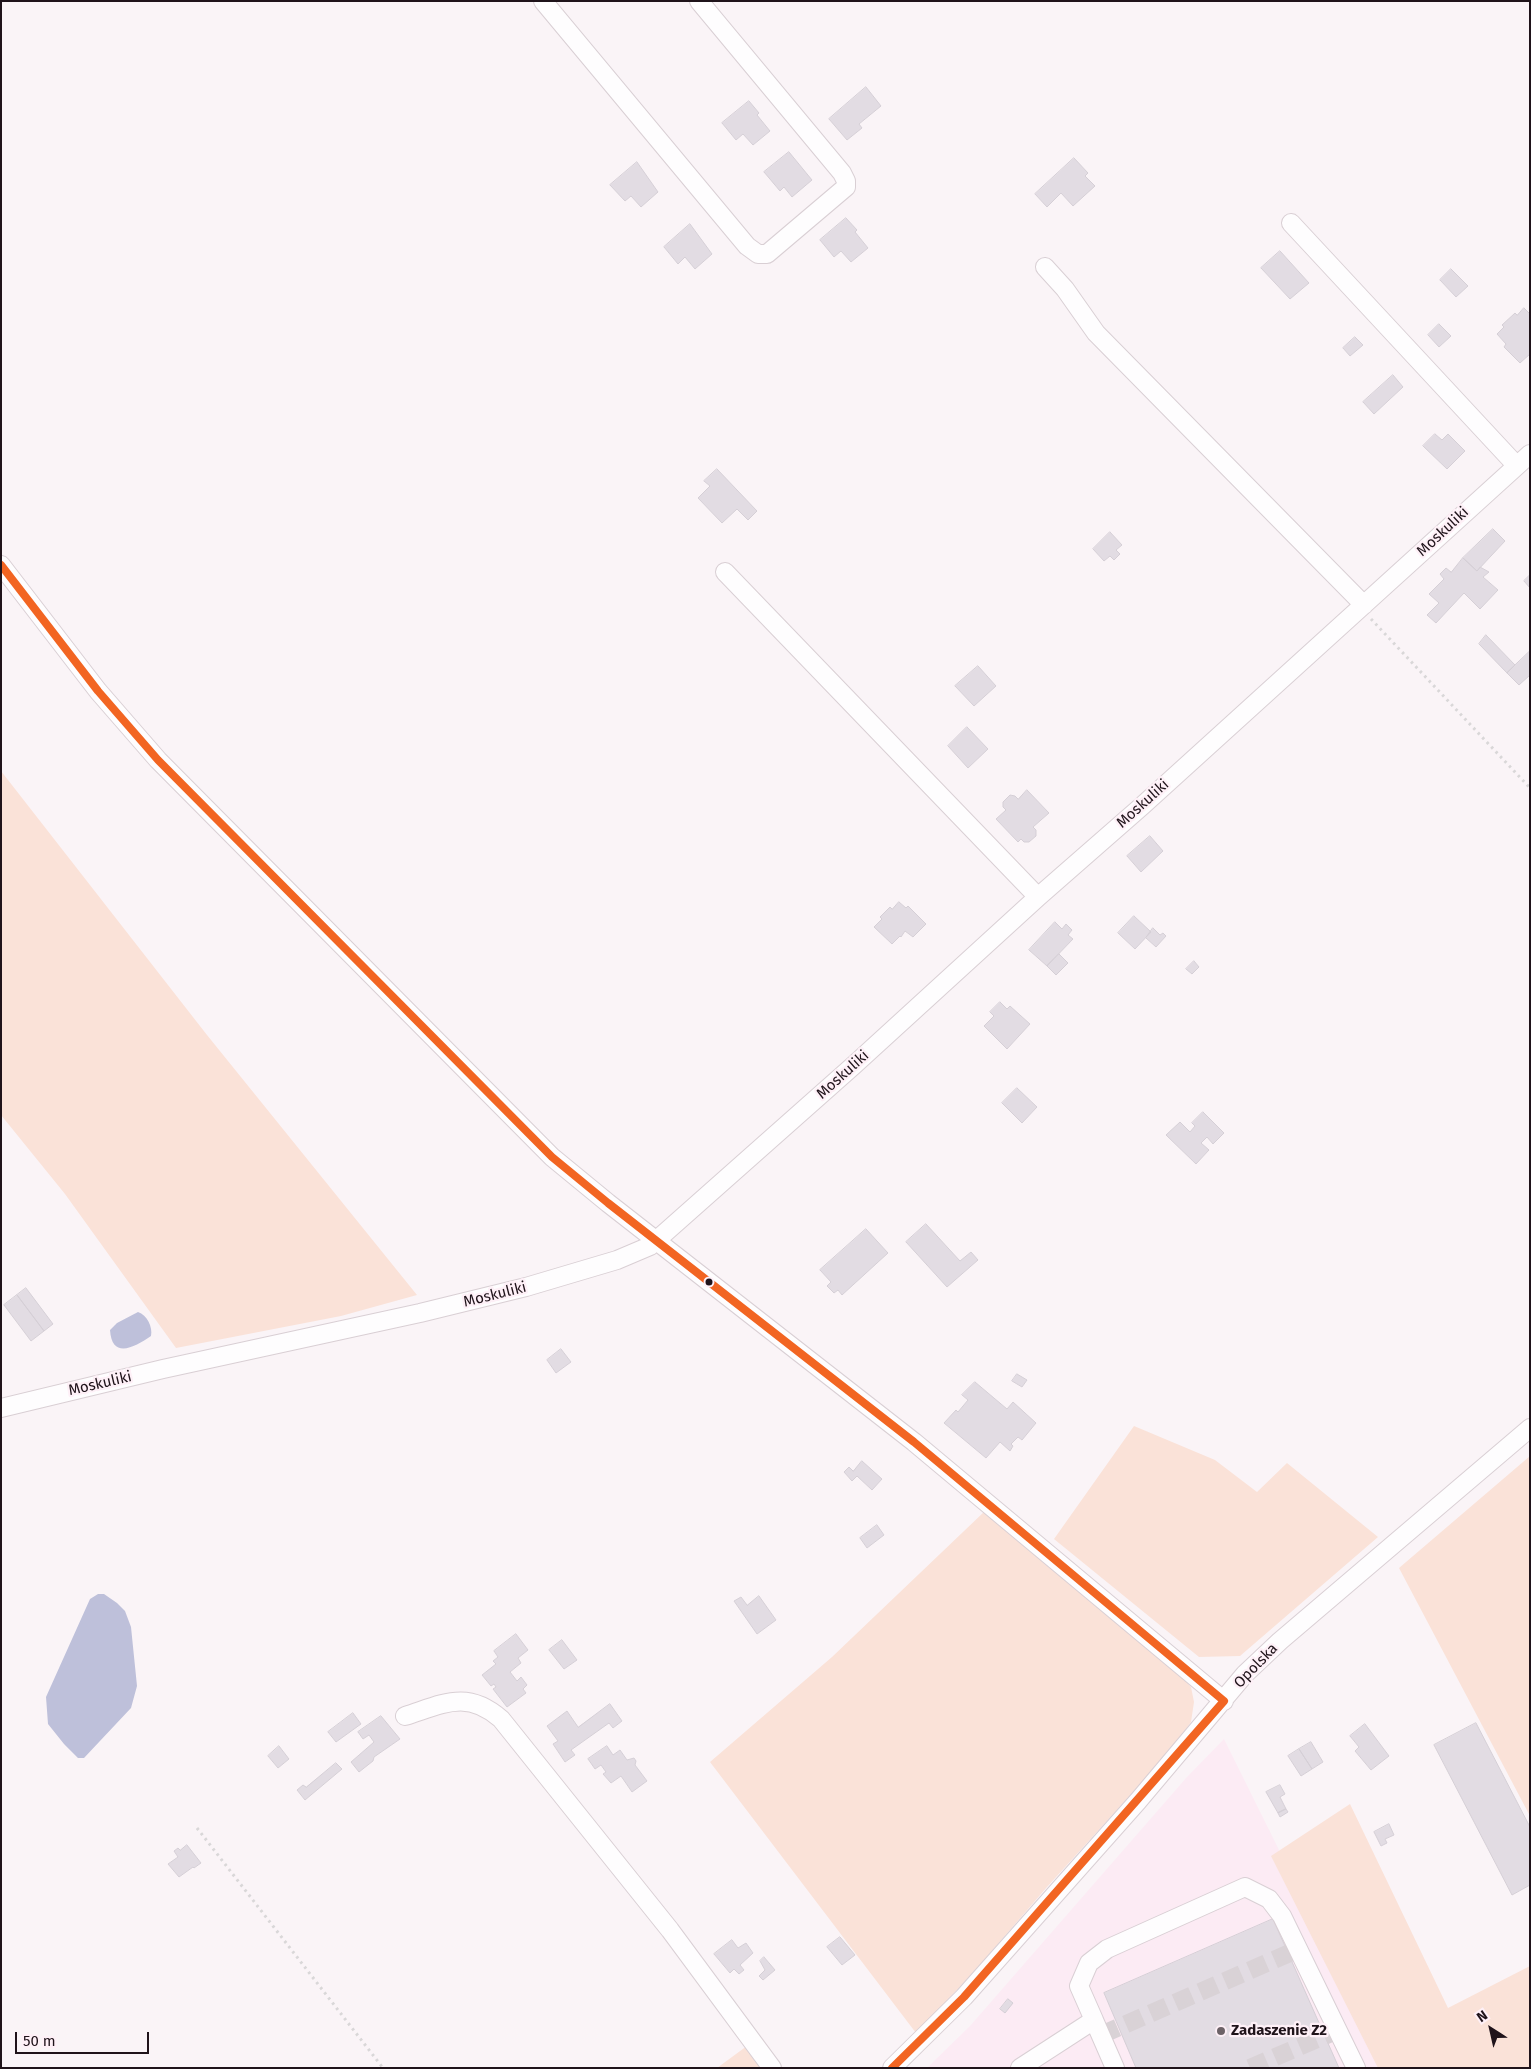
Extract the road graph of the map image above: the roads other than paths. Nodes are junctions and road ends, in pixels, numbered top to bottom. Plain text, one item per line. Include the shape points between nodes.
1 (543, 1) edge
2 (699, 1) edge
3 (1291, 223) dead end
4 (1045, 266) dead end
5 (1530, 454) edge
6 (1516, 465) junction
7 (1, 565) edge
8 (726, 572) dead end
9 (1362, 606) junction
10 (1038, 897) junction
11 (656, 1241) junction
12 (1, 1408) edge
13 (1530, 1428) edge
14 (1224, 1701) junction
15 (405, 1716) dead end
16 (1094, 2020) junction
17 (772, 2068) edge
18 (892, 2068) edge
19 (1020, 2068) edge
20 (1116, 2068) edge
21 (1356, 2068) edge

1 - 2 street via 747,246 758,254 767,254 846,187 846,181
3 - 6 street
4 - 9 street via 1096,333
5 - 6 street, Moskuliki
6 - 9 street, Moskuliki
7 - 11 street via 98,691 158,760 531,1137
8 - 10 street
9 - 10 street, Moskuliki
10 - 11 street, Moskuliki
11 - 12 street, Moskuliki via 633,1255 526,1287
11 - 14 street via 934,1458
13 - 14 street, Opolska via 1280,1641 1245,1674
14 - 18 street, Opolska via 964,1997
15 - 17 street via 457,1700 490,1709 502,1719 670,1930
16 - 19 street
16 - 20 street
16 - 21 street via 1079,1986 1089,1964 1107,1949 1245,1887 1269,1899 1282,1916

